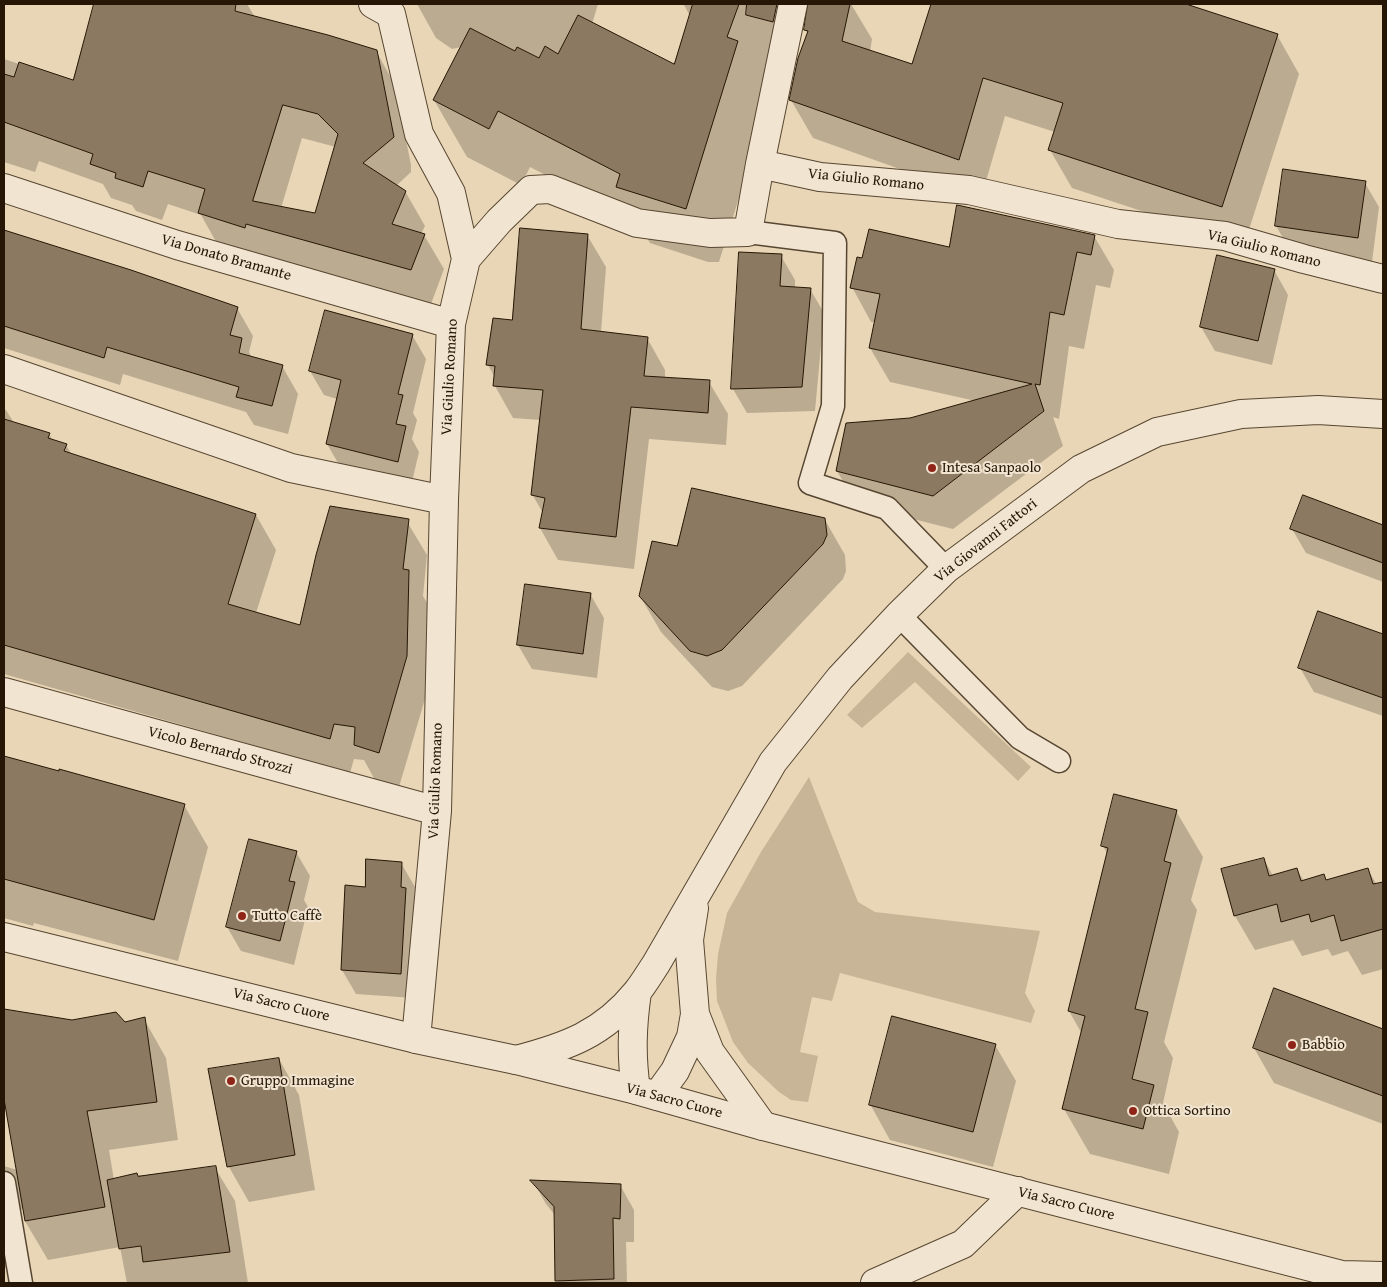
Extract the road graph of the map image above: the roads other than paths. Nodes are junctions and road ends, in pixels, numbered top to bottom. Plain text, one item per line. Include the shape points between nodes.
1 (373, 4) edge
2 (792, 4) edge
3 (760, 164) junction
4 (4, 188) edge
5 (748, 232) junction
6 (466, 259) junction
7 (1383, 279) edge
8 (450, 324) junction
9 (4, 369) edge
10 (1383, 414) edge
11 (444, 500) junction
12 (946, 569) junction
13 (899, 615) junction
14 (4, 692) edge
15 (1059, 761) dead end
16 (437, 811) junction
17 (696, 895) junction
18 (4, 937) edge
19 (637, 992) junction
20 (695, 1014) junction
21 (416, 1038) junction
22 (516, 1060) junction
23 (646, 1093) junction
24 (763, 1126) junction
25 (4, 1183) edge
26 (1018, 1191) junction
27 (1382, 1273) edge
28 (1344, 1279) edge
29 (21, 1283) edge
30 (875, 1283) edge

1 - 6 street via 391,14 419,134 451,192
2 - 3 street
3 - 5 street
3 - 7 street, Via Giulio Romano via 820,177 969,190 1118,224 1225,236
4 - 8 street, Via Donato Bramante via 177,245
5 - 6 street, Via Giulio Romano via 710,233 637,223 550,189 531,190
5 - 12 lane via 835,243 833,406 810,483 887,508
6 - 8 street, Via Giulio Romano
8 - 11 street, Via Giulio Romano
9 - 11 street via 291,468
10 - 12 street, Via Giovanni Fattori via 1318,410 1241,414 1158,432 1081,469
11 - 16 street, Via Giulio Romano
12 - 13 street, Via Giovanni Fattori
13 - 15 lane via 1020,738
13 - 17 street, Via Giovanni Fattori via 840,678 773,762
14 - 16 street, Vicolo Bernardo Strozzi
16 - 21 street, Via Giulio Romano
17 - 19 street, Via Giovanni Fattori
17 - 20 street via 689,940
18 - 21 street, Via Sacro Cuore
19 - 22 street, Via Giovanni Fattori via 608,1022 580,1039 555,1050
19 - 23 street via 632,1060
20 - 23 street via 691,1037 675,1071
20 - 24 street via 710,1052
21 - 22 street, Via Sacro Cuore
22 - 23 street, Via Sacro Cuore
23 - 24 street, Via Sacro Cuore
24 - 26 street, Via Sacro Cuore
25 - 29 lane
26 - 28 street, Via Sacro Cuore
26 - 30 street via 963,1244
27 - 28 street, Via Sacro Cuore

